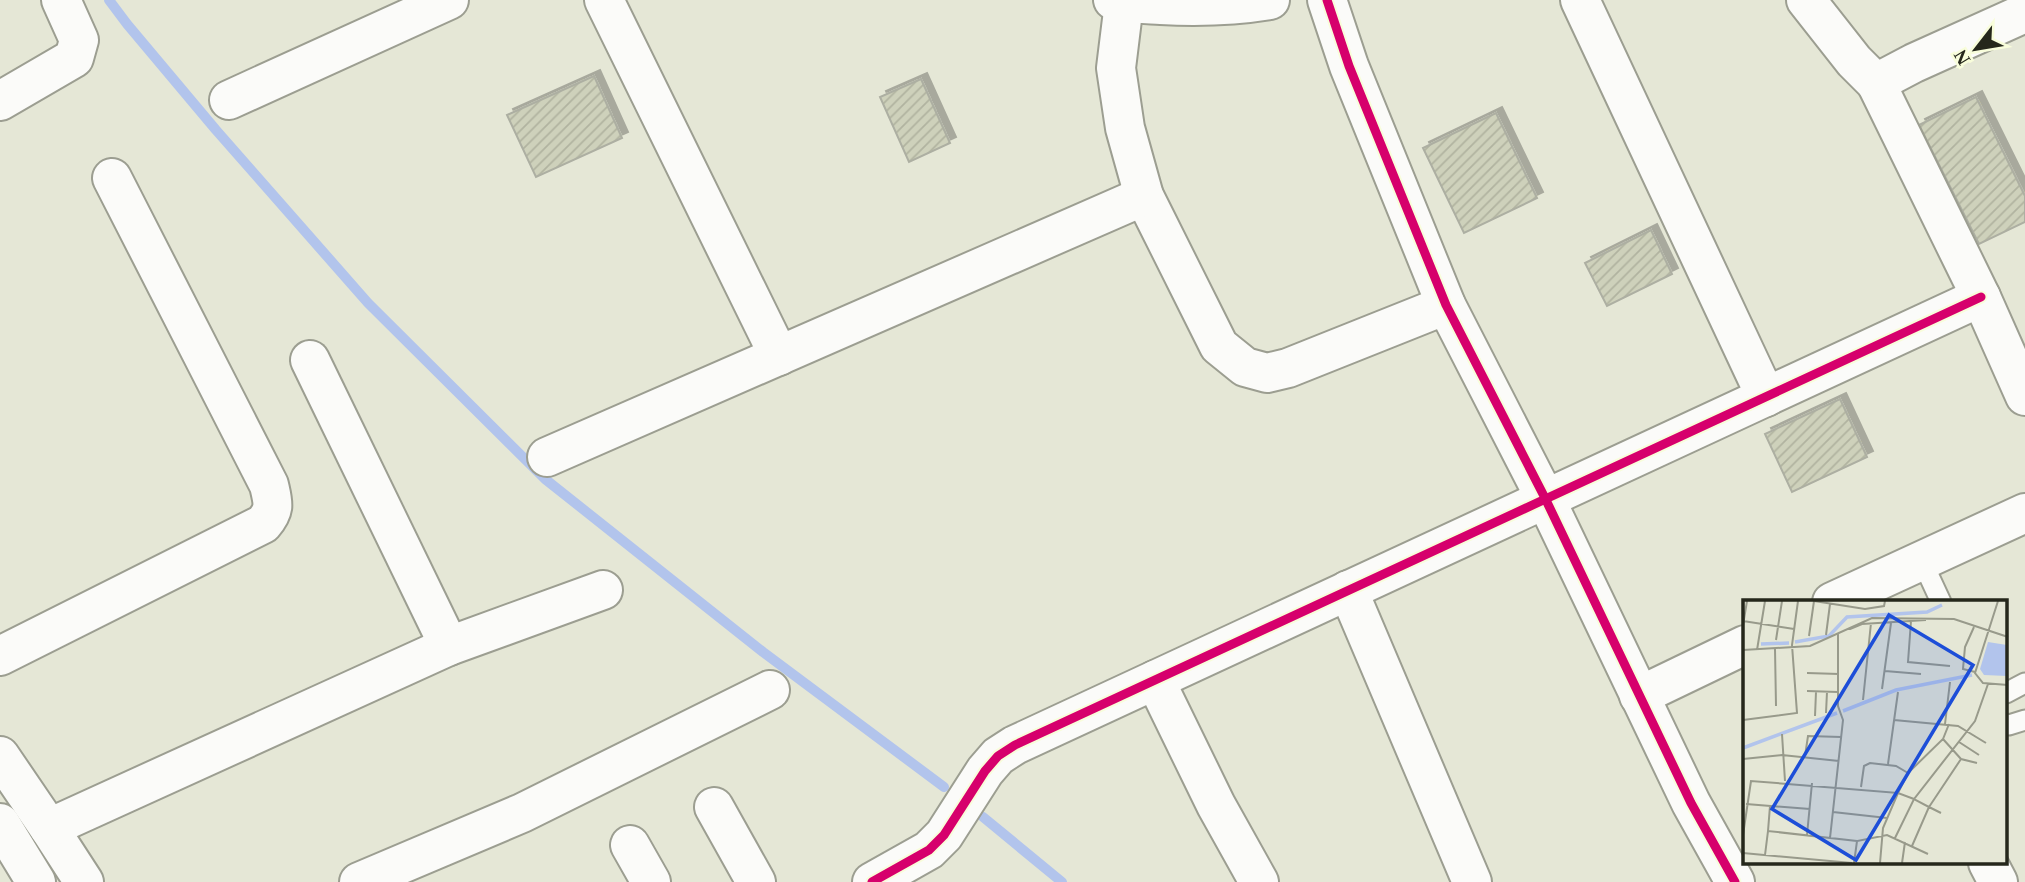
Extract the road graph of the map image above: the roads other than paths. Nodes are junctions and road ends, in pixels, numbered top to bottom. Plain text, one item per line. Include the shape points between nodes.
1 (61, 0) edge
2 (449, 0) edge
3 (604, 0) edge
4 (1270, 0) edge
5 (1327, 0) edge
6 (1580, 0) edge
7 (1806, 0) edge
8 (1118, 1) edge
9 (2025, 13) edge
10 (1876, 83) junction
11 (229, 100) dead end
12 (0, 102) edge
13 (112, 178) dead end
14 (1144, 196) junction
15 (1981, 297) junction
16 (1446, 305) junction
17 (779, 356) junction
18 (310, 360) dead end
19 (2025, 396) edge
20 (1766, 397) junction
21 (547, 457) dead end
22 (1545, 498) junction
23 (2025, 513) edge
24 (1922, 561) junction
25 (603, 590) dead end
26 (1348, 590) junction
27 (1848, 599) edge
28 (1940, 600) edge
29 (449, 646) junction
30 (1743, 646) edge
31 (0, 656) edge
32 (1155, 680) junction
33 (2025, 683) edge
34 (770, 690) dead end
35 (2008, 692) edge
36 (1639, 696) junction
37 (2025, 720) edge
38 (2008, 725) edge
39 (0, 756) edge
40 (714, 807) dead end
41 (0, 822) edge
42 (50, 828) junction
43 (630, 845) dead end
44 (1989, 864) edge
45 (1464, 879) edge
46 (36, 882) edge
47 (84, 882) edge
48 (359, 882) edge
49 (651, 882) edge
50 (756, 882) edge
51 (872, 882) edge
52 (1259, 882) edge
53 (1735, 882) edge
54 (1998, 882) edge

1 - 12 street via 79,40 74,58
2 - 11 street
3 - 17 street
4 - 8 street via 1185,6
5 - 16 street
6 - 20 street
7 - 10 street
8 - 14 street via 1116,68 1125,128
9 - 10 street
10 - 15 street
13 - 31 street via 269,485 271,514 263,524
14 - 16 street via 1219,346 1245,367 1267,373 1288,368
14 - 17 street
15 - 19 street
15 - 20 street
16 - 22 street
17 - 21 street
18 - 29 street
20 - 22 street
22 - 26 street
22 - 36 street
23 - 24 street
24 - 27 street
24 - 28 lane
25 - 29 street
26 - 32 street
26 - 45 street
29 - 42 street
30 - 36 street
32 - 51 street via 998,756 929,850
32 - 52 street
33 - 35 lane
34 - 48 street via 522,813
36 - 53 street
37 - 38 lane
39 - 42 street
40 - 50 street
41 - 46 street
42 - 47 street
43 - 49 street
44 - 54 street

